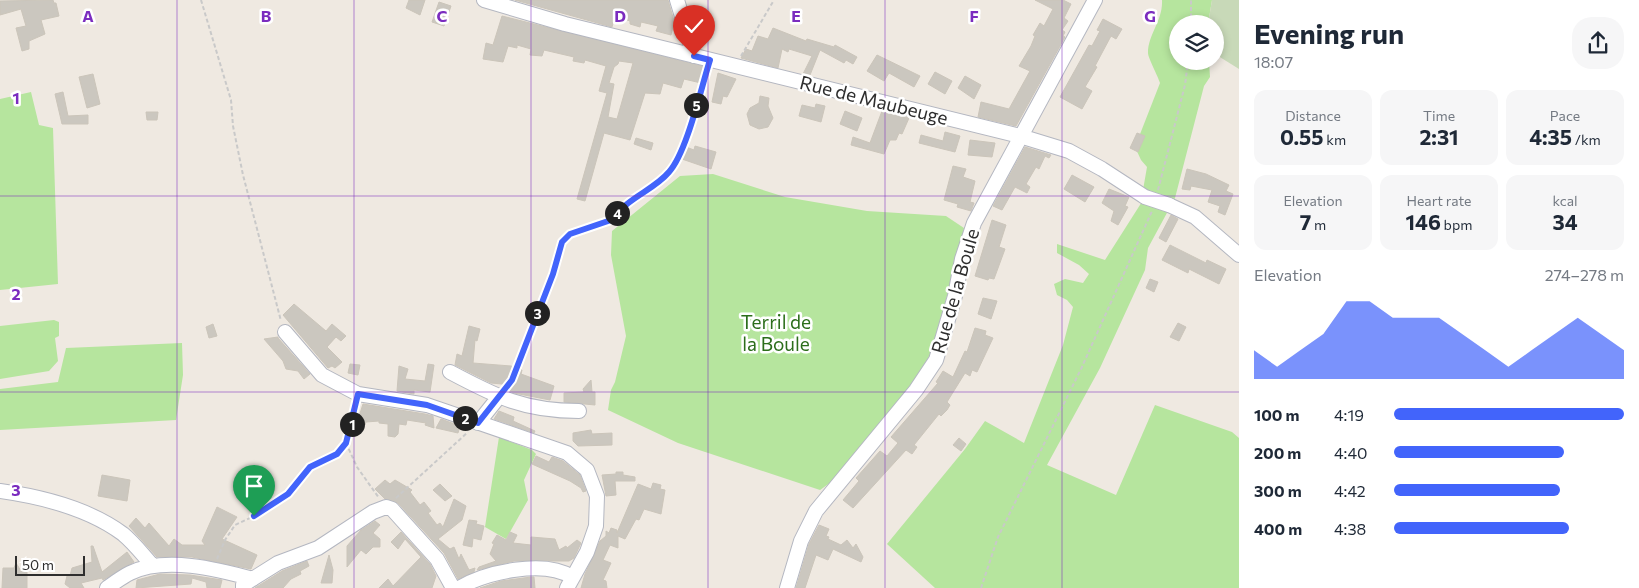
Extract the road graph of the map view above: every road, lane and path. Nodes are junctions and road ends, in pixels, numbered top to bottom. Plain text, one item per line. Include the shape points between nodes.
1 (201, 0) edge
2 (484, 0) edge
3 (677, 0) edge
4 (774, 0) edge
5 (1191, 0) edge
6 (1090, 2) edge
7 (1191, 15) edge
8 (694, 56) junction
9 (710, 60) junction
10 (737, 66) junction
11 (1187, 70) edge
12 (1020, 136) junction
13 (1158, 190) dead end
14 (1149, 203) junction
15 (1239, 255) edge
16 (285, 332) joint
17 (450, 372) dead end
18 (358, 394) junction
19 (498, 398) junction
20 (579, 411) dead end
21 (478, 423) junction
22 (346, 443) junction
23 (0, 491) edge
24 (386, 507) junction
25 (152, 566) junction
26 (216, 569) junction
27 (570, 582) edge
28 (248, 584) edge
29 (107, 588) edge
30 (453, 588) edge
31 (459, 588) edge
32 (786, 588) edge
33 (981, 588) edge

1 - 16 path via 231,100 243,174
2 - 8 street, Rue de Maubeuge
3 - 8 street
4 - 10 path via 742,51
5 - 7 path
6 - 12 street, Rue de la Boule
8 - 9 street, Rue de Maubeuge
9 - 10 street, Rue de Maubeuge
9 - 19 path via 680,157 670,171 657,184 629,201 614,219 570,234 562,242 512,380
10 - 12 street, Rue de Maubeuge
11 - 13 path
12 - 14 street, Rue de Maubeuge via 1068,151 1102,169
12 - 32 street, Rue de la Boule via 974,224 936,360 916,390 816,511 801,541
14 - 15 street, Rue de Maubeuge, bridge via 1169,205 1195,217
14 - 33 path via 1081,369 998,537
16 - 18 street via 322,375
17 - 19 street
18 - 21 street via 427,405
18 - 22 path
19 - 20 street via 549,411
19 - 21 street
21 - 24 path
21 - 27 street via 567,453 588,470 597,496 596,526 587,552
22 - 24 path via 357,467
22 - 26 path via 337,454 310,467 288,494 235,525 218,556
23 - 25 street via 43,499 98,517 125,536
24 - 28 street via 372,512 318,548 278,563
24 - 30 street via 392,509 437,559
25 - 26 street
25 - 29 street via 130,573
26 - 28 street
27 - 31 street via 562,571 544,568 505,571

